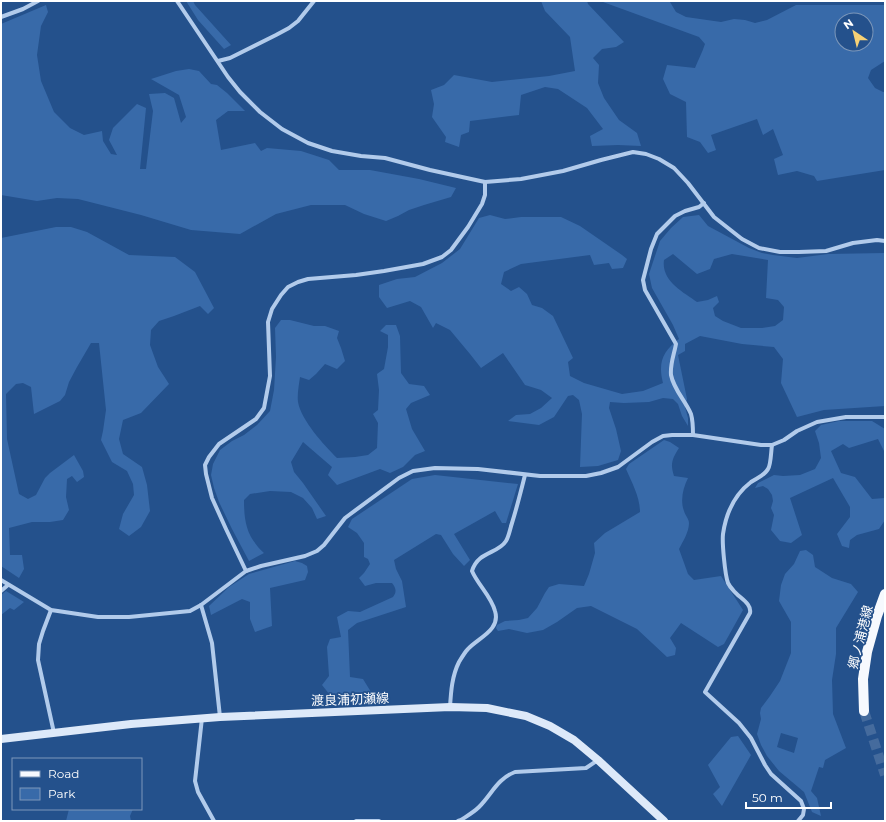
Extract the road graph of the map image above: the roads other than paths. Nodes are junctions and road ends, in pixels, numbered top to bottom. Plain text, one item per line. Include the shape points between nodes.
1 (38, 1) edge
2 (177, 1) edge
3 (314, 1) edge
4 (1, 17) edge
5 (218, 61) junction
6 (485, 182) junction
7 (704, 203) junction
8 (885, 240) edge
9 (885, 417) edge
10 (693, 435) junction
11 (772, 445) junction
12 (525, 474) junction
13 (246, 571) junction
14 (1, 580) edge
15 (8, 585) junction
16 (1, 591) edge
17 (885, 594) edge
18 (201, 605) junction
19 (51, 610) junction
20 (450, 707) junction
21 (864, 711) tunnel mouth
22 (220, 717) junction
23 (202, 718) junction
24 (54, 733) junction
25 (1, 739) edge
26 (598, 760) junction
27 (214, 821) edge
28 (356, 821) edge
29 (380, 821) edge
30 (458, 821) edge
31 (664, 821) edge
32 (798, 821) edge

1 - 4 street
2 - 5 street
3 - 5 street via 289,28 230,58
5 - 6 street via 240,92 260,112 282,129 308,143 332,151 385,158
6 - 7 street via 521,179 563,171 633,152 659,159 674,168
6 - 13 street via 482,204 460,239 442,257 423,264 384,271 298,282 288,287 272,309 268,322 270,376 264,408 256,419 219,444 205,465 212,498
7 - 8 street via 714,217 742,239 759,248 780,252 826,251 853,243
7 - 10 street via 675,216 657,234 643,280 645,290 676,344 671,365 672,375 674,385 690,414
9 - 11 street via 846,417 816,422
10 - 11 street
10 - 12 street via 663,436 618,467 601,473 586,476
11 - 32 street via 769,469 742,489 727,518 723,550 728,582 751,609 705,692 739,723 751,738 771,774 801,801 803,815
12 - 13 street via 478,469 435,468 413,471 399,478 345,518 317,551
12 - 20 street via 506,541 501,547 477,561 472,571 488,595 496,613 496,622 492,629 468,648 456,667
13 - 18 street
14 - 15 street
15 - 16 street
15 - 19 street
17 - 21 main road, 郷ノ浦港線 via 867,652 863,679
18 - 19 street via 190,611 129,617 98,617
18 - 22 street via 212,643
19 - 24 street via 39,644 38,660
20 - 22 main road, 渡良浦初瀬線
20 - 26 main road, 渡良浦初瀬線 via 487,708 526,716 574,740
22 - 23 main road, 渡良浦初瀬線
23 - 24 main road, 渡良浦初瀬線
23 - 27 street via 195,781 198,792
24 - 25 main road, 渡良浦初瀬線
26 - 30 street via 586,768 515,772 508,775 478,808
26 - 31 main road, 渡良浦初瀬線
28 - 29 street

